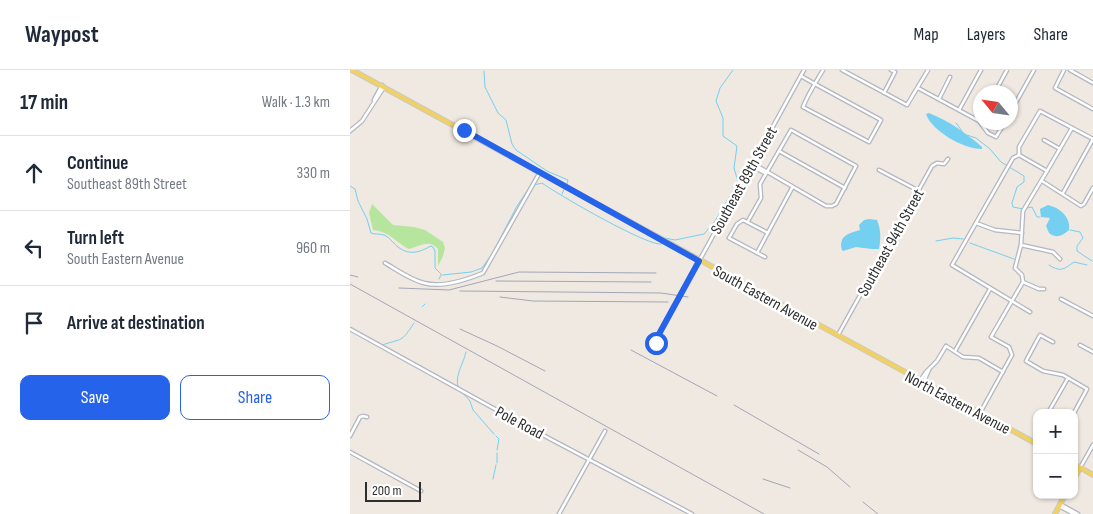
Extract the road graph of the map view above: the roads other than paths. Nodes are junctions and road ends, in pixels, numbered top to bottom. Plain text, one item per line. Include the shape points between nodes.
1 (352, 70) edge
2 (358, 70) edge
3 (804, 70) edge
4 (823, 70) edge
5 (842, 70) edge
6 (891, 70) edge
7 (928, 70) edge
8 (981, 70) edge
9 (1007, 70) edge
10 (1034, 70) edge
11 (1064, 70) edge
12 (1070, 70) edge
13 (363, 75) junction
14 (800, 76) junction
15 (950, 77) dead end
16 (1093, 83) edge
17 (815, 84) junction
18 (999, 85) edge
19 (383, 86) junction
20 (918, 88) junction
21 (884, 93) junction
22 (938, 99) junction
23 (1018, 99) edge
24 (1093, 109) edge
25 (959, 110) junction
26 (973, 117) edge
27 (1072, 128) junction
28 (986, 130) edge
29 (1000, 130) edge
30 (350, 131) edge
31 (1093, 139) edge
32 (1044, 140) dead end
33 (1060, 149) junction
34 (779, 151) junction
35 (1019, 155) junction
36 (948, 159) dead end
37 (752, 165) junction
38 (879, 170) dead end
39 (1047, 171) junction
40 (540, 172) junction
41 (767, 173) junction
42 (1042, 181) junction
43 (792, 187) junction
44 (845, 188) junction
45 (1093, 188) edge
46 (919, 191) junction
47 (1063, 193) junction
48 (748, 221) junction
49 (976, 223) junction
50 (768, 232) junction
51 (1022, 233) junction
52 (1021, 245) junction
53 (757, 253) junction
54 (765, 257) dead end
55 (1060, 258) dead end
56 (699, 261) junction
57 (385, 263) dead end
58 (1023, 282) junction
59 (990, 289) junction
60 (1044, 289) dead end
61 (1061, 299) dead end
62 (1012, 301) junction
63 (1030, 312) dead end
64 (1093, 316) edge
65 (350, 329) edge
66 (838, 336) junction
67 (1053, 342) dead end
68 (656, 343) dead end
69 (1080, 344) dead end
70 (954, 351) junction
71 (1093, 352) edge
72 (880, 359) joint
73 (1003, 372) junction
74 (1068, 378) junction
75 (922, 382) junction
76 (1050, 409) edge
77 (1076, 409) edge
78 (980, 413) junction
79 (367, 417) dead end
80 (605, 431) dead end
81 (350, 436) edge
82 (1033, 442) edge
83 (1093, 445) edge
84 (350, 452) edge
85 (590, 459) junction
86 (1080, 468) junction
87 (1078, 471) edge
88 (1093, 475) edge
89 (421, 490) dead end
90 (1063, 499) edge
91 (1060, 505) junction
92 (559, 514) edge
93 (692, 514) edge
94 (1055, 514) edge
95 (1076, 514) edge

1 - 13 main road, South Eastern Avenue
2 - 13 main road, South Eastern Avenue
3 - 14 street, Southeast 89th Street
4 - 17 street
5 - 21 street
6 - 21 street via 895,72
7 - 20 street
8 - 25 street
9 - 18 street
10 - 23 street
11 - 24 street via 1055,88
12 - 16 street
13 - 19 main road, South Eastern Avenue
14 - 17 street
14 - 37 street, Southeast 89th Street
15 - 22 street
17 - 17 street via 881,120 869,142 803,107
19 - 30 street via 362,121
19 - 40 main road, South Eastern Avenue
20 - 21 street via 908,106
20 - 22 street
22 - 25 street
25 - 26 street
27 - 31 street
27 - 33 street
27 - 35 street via 1040,111 1019,147
28 - 29 street via 996,137
31 - 47 street
32 - 33 street
33 - 39 street
34 - 41 street
34 - 44 street
34 - 44 street via 790,130 856,166
35 - 39 street
35 - 49 street via 1013,158
36 - 46 street, Southeast 94th Street via 946,164 932,166
37 - 41 street
37 - 56 street, Southeast 89th Street
38 - 46 street
39 - 42 street
40 - 56 main road, South Eastern Avenue
40 - 57 street via 483,273 433,285 418,281
41 - 43 street
41 - 48 street via 760,186 761,198
42 - 47 street
42 - 51 street via 1023,211
43 - 44 street via 826,206 836,204
43 - 50 street
45 - 47 street via 1081,206
46 - 66 street, Southeast 94th Street
48 - 50 street
48 - 53 street via 738,223 729,238
49 - 51 street via 995,230
49 - 59 street via 952,265
50 - 53 street
51 - 52 street
52 - 55 street via 1053,252
52 - 58 street via 1015,268 1022,275
53 - 54 street
56 - 66 main road, South Eastern Avenue
56 - 68 street, Southeast 89th Street
58 - 60 street
58 - 62 street
59 - 62 street
59 - 70 street
61 - 64 street
62 - 63 street
62 - 73 street via 991,337 1012,351
65 - 85 street, Pole Road
66 - 72 main road, South Eastern Avenue
67 - 74 street via 1040,335 1026,361
69 - 71 street
70 - 73 street via 964,357 979,358
70 - 75 street via 946,346
72 - 75 main road, North Eastern Avenue
73 - 78 street
74 - 76 street
74 - 77 street via 1087,389
75 - 78 main road, North Eastern Avenue
78 - 82 main road, North Eastern Avenue
79 - 81 street via 360,417
80 - 85 street
83 - 86 street
84 - 89 street
85 - 92 street
85 - 93 street, Pole Road
86 - 87 main road
86 - 88 main road
90 - 91 main road
91 - 94 main road
91 - 95 street

